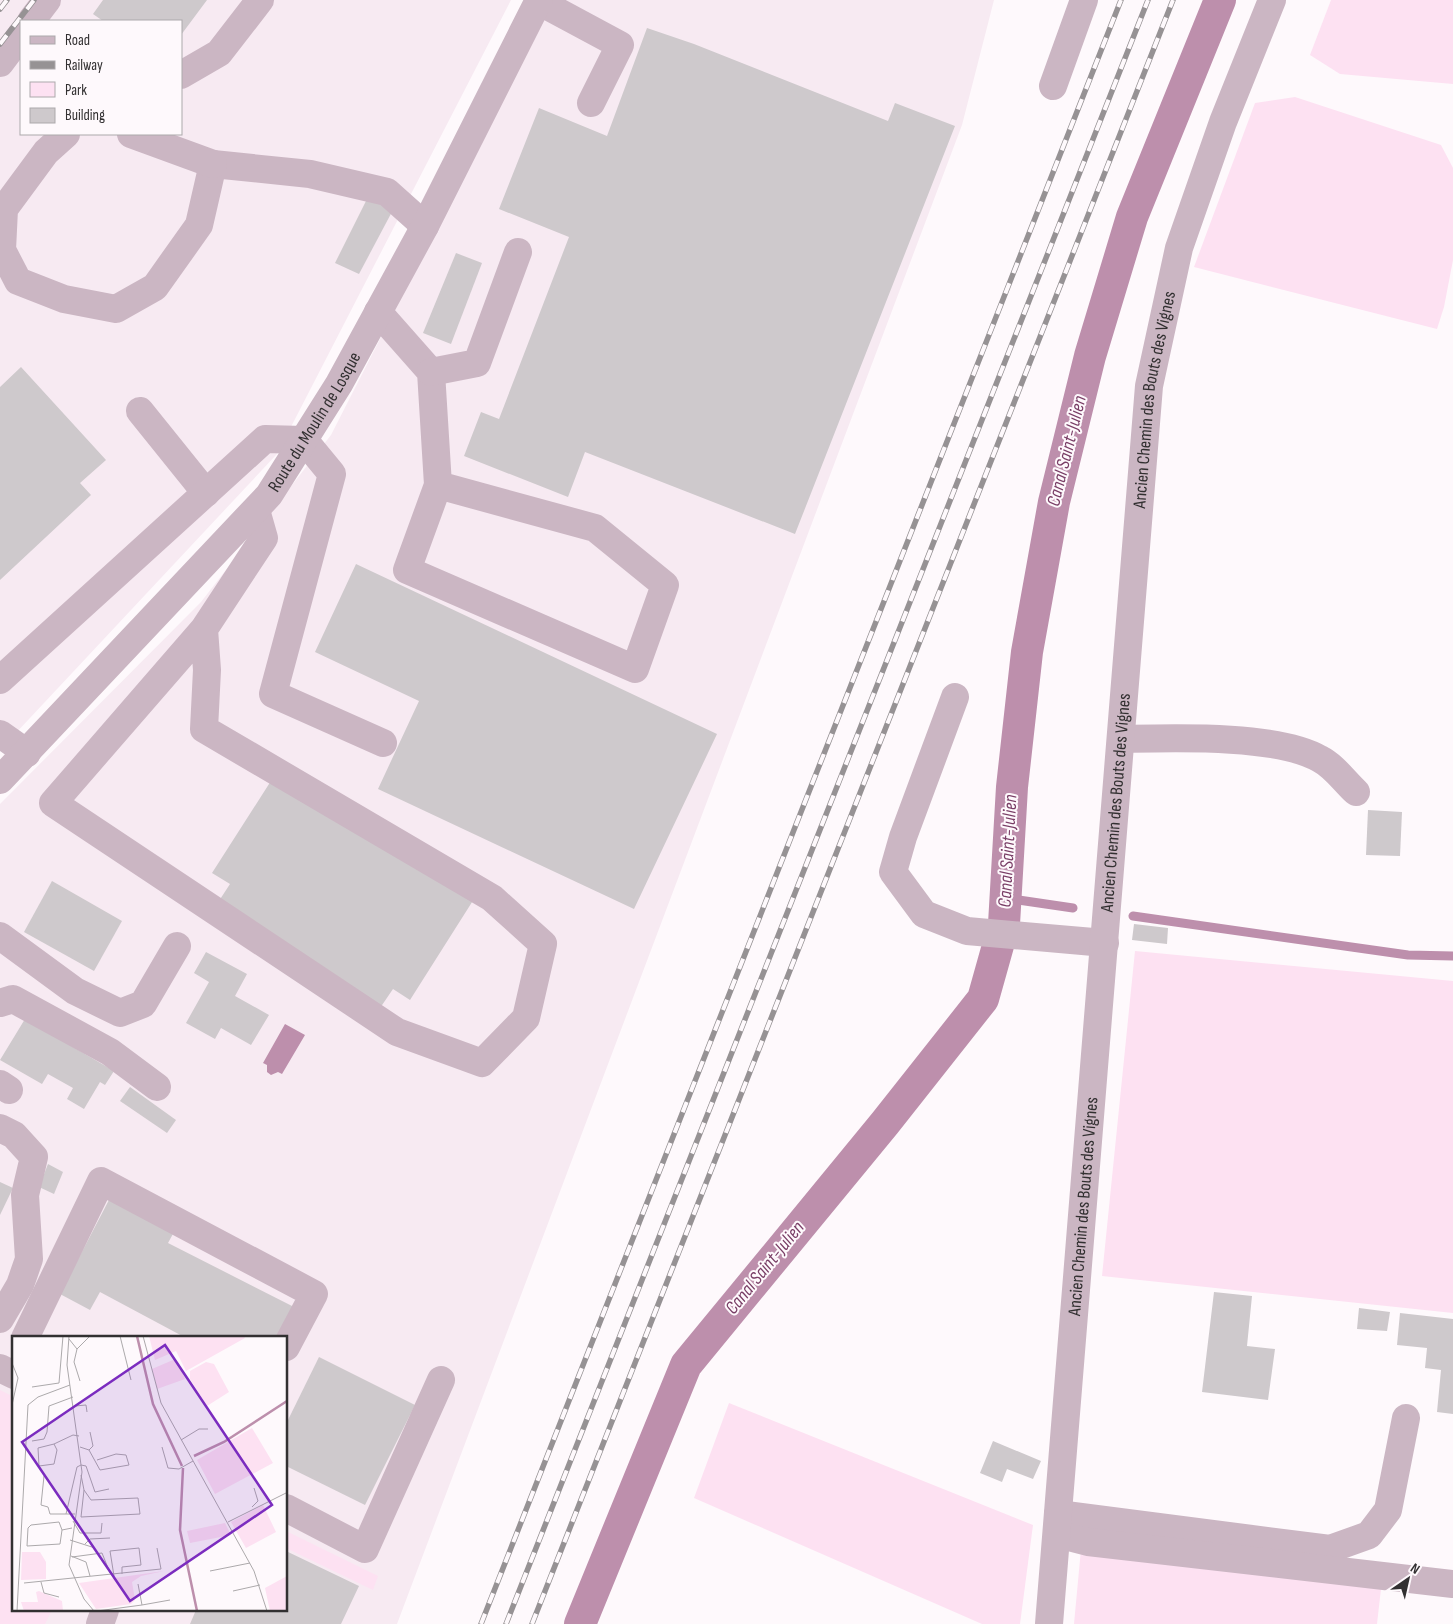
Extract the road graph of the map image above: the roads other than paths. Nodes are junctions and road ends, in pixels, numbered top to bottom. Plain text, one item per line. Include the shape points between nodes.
1 (47, 0) edge
2 (260, 0) edge
3 (1084, 0) edge
4 (1272, 0) edge
5 (538, 1) edge
6 (32, 20) edge
7 (20, 36) edge
8 (0, 63) edge
9 (182, 74) edge
10 (1053, 86) dead end
11 (591, 103) dead end
12 (65, 135) edge
13 (135, 135) edge
14 (213, 164) junction
15 (425, 226) junction
16 (518, 252) dead end
17 (378, 312) junction
18 (431, 372) junction
19 (140, 411) dead end
20 (304, 440) junction
21 (438, 485) junction
22 (206, 493) junction
23 (256, 510) junction
24 (204, 629) junction
25 (0, 680) edge
26 (955, 697) dead end
27 (0, 734) edge
28 (1121, 739) junction
29 (383, 743) dead end
30 (27, 752) junction
31 (0, 780) edge
32 (1356, 792) dead end
33 (0, 936) edge
34 (1104, 943) junction
35 (177, 946) dead end
36 (0, 1003) edge
37 (157, 1087) dead end
38 (0, 1128) edge
39 (0, 1319) edge
40 (26, 1336) edge
41 (288, 1343) edge
42 (441, 1380) dead end
43 (1406, 1418) dead end
44 (288, 1509) edge
45 (1058, 1524) junction
46 (1453, 1584) edge
47 (104, 1612) edge
48 (100, 1624) edge
49 (1050, 1624) edge

1 - 6 street
2 - 9 street via 219,53
3 - 10 street
4 - 28 street, Ancien Chemin des Bouts des Vignes via 1223,122 1179,248 1149,386
5 - 11 street via 620,45
5 - 15 street, Route du Moulin de Losque
7 - 8 street
12 - 14 street via 46,152 4,209 2,250 18,281 64,299 116,309 155,287 199,225
13 - 14 street
14 - 15 street via 310,174 387,192
15 - 17 street, Route du Moulin de Losque
16 - 18 street via 476,363
17 - 18 street
17 - 20 street, Route du Moulin de Losque
18 - 21 street
19 - 22 street
20 - 22 street via 265,439
20 - 23 street, Route du Moulin de Losque via 270,495
20 - 29 street via 332,474 273,694
21 - 21 street via 407,570 635,670 664,585 595,528
22 - 25 street
23 - 24 street via 264,538
23 - 30 street, Route du Moulin de Losque
24 - 24 street via 52,804 397,1032 482,1064 526,1018 544,944 492,898 204,728 207,670
26 - 34 street via 903,837 894,872 924,914 967,931
27 - 30 street
28 - 32 street via 1231,740 1297,748 1322,759
28 - 34 street, Ancien Chemin des Bouts des Vignes
30 - 31 street, Route du Moulin de Losque
33 - 35 street via 75,991 120,1014 143,1004
34 - 45 street, Ancien Chemin des Bouts des Vignes
36 - 37 street via 13,999 110,1052
38 - 39 street via 14,1135 34,1157 25,1195 29,1259 20,1285
40 - 41 street via 101,1181 314,1294
42 - 44 street via 365,1549
43 - 45 street via 1388,1510 1369,1535 1330,1549
45 - 46 street via 1088,1542
45 - 49 street, Ancien Chemin des Bouts des Vignes
47 - 48 street

